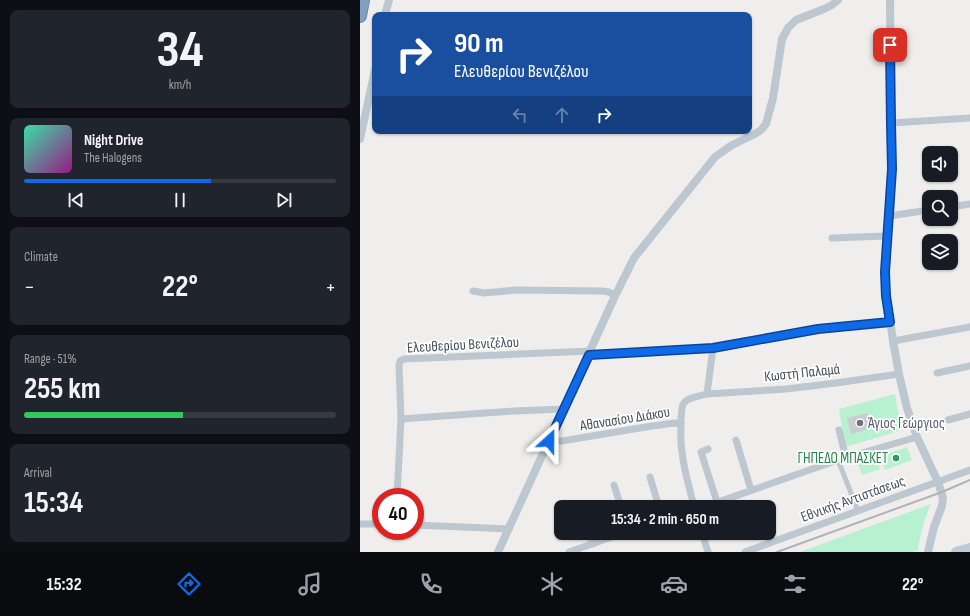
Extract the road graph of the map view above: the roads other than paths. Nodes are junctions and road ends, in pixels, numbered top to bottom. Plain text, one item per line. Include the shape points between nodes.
1 (363, 0) edge
2 (389, 0) edge
3 (838, 0) edge
4 (890, 0) edge
5 (386, 12) edge
6 (360, 16) edge
7 (372, 84) edge
8 (970, 118) edge
9 (891, 124) junction
10 (360, 139) edge
11 (970, 204) edge
12 (958, 206) edge
13 (922, 211) edge
14 (889, 216) junction
15 (887, 236) junction
16 (832, 238) dead end
17 (473, 291) dead end
18 (615, 296) junction
19 (890, 322) junction
20 (970, 327) edge
21 (893, 341) junction
22 (713, 348) junction
23 (590, 353) junction
24 (970, 366) edge
25 (937, 373) dead end
26 (899, 374) junction
27 (707, 394) junction
28 (563, 409) junction
29 (970, 414) edge
30 (401, 419) junction
31 (948, 420) dead end
32 (681, 424) junction
33 (839, 430) dead end
34 (917, 437) junction
35 (736, 440) dead end
36 (549, 441) junction
37 (708, 449) dead end
38 (846, 458) junction
39 (838, 460) junction
40 (970, 470) edge
41 (650, 477) dead end
42 (938, 482) junction
43 (614, 485) dead end
44 (397, 488) edge
45 (751, 490) junction
46 (619, 500) edge
47 (657, 500) edge
48 (692, 500) edge
49 (716, 500) edge
50 (723, 500) edge
51 (858, 511) junction
52 (360, 524) edge
53 (372, 524) edge
54 (424, 525) edge
55 (509, 529) junction
56 (592, 540) edge
57 (604, 540) edge
58 (704, 540) edge
59 (593, 544) junction
60 (970, 548) edge
61 (498, 552) edge
62 (572, 552) edge
63 (708, 552) edge
64 (745, 552) edge
65 (928, 552) edge
66 (956, 552) edge

1 - 6 highway
2 - 5 street
3 - 18 street via 824,10 796,20 788,28 782,38 773,98 766,124 756,134 724,150 707,167 636,254
4 - 9 street
7 - 10 street
8 - 9 street
9 - 14 street
11 - 12 street
13 - 14 street
14 - 15 street
15 - 16 street
15 - 19 street via 885,285
17 - 18 street via 602,291
18 - 23 street
19 - 21 street
19 - 22 street, Ελευθερίου Βενιζέλου via 818,329
20 - 21 street
21 - 26 street
22 - 23 street, Ελευθερίου Βενιζέλου
22 - 27 street
23 - 28 street
23 - 30 street, Ελευθερίου Βενιζέλου via 404,359 399,365
24 - 25 street
26 - 27 street, Κωστή Παλαμά via 786,389
26 - 34 street
27 - 32 street, Κωστή Παλαμά via 686,400 683,404
28 - 30 street
28 - 36 street
29 - 31 street
30 - 44 street, Ελευθερίου Βενιζέλου
32 - 36 street, Αθανασίου Διάκου
32 - 48 street via 682,451
33 - 38 street
34 - 38 street
34 - 42 street
35 - 45 street
36 - 55 street
37 - 49 street via 701,452
38 - 39 street
39 - 45 street
39 - 51 street
40 - 42 street, Εθνικής Αντιστάσεως
41 - 47 street
42 - 51 street, Εθνικής Αντιστάσεως
42 - 65 street via 943,502
43 - 46 street
45 - 50 street
51 - 64 street, Εθνικής Αντιστάσεως
52 - 53 street
54 - 55 street
55 - 61 street
56 - 59 street
57 - 59 street
58 - 63 street
59 - 62 street
60 - 66 main road

